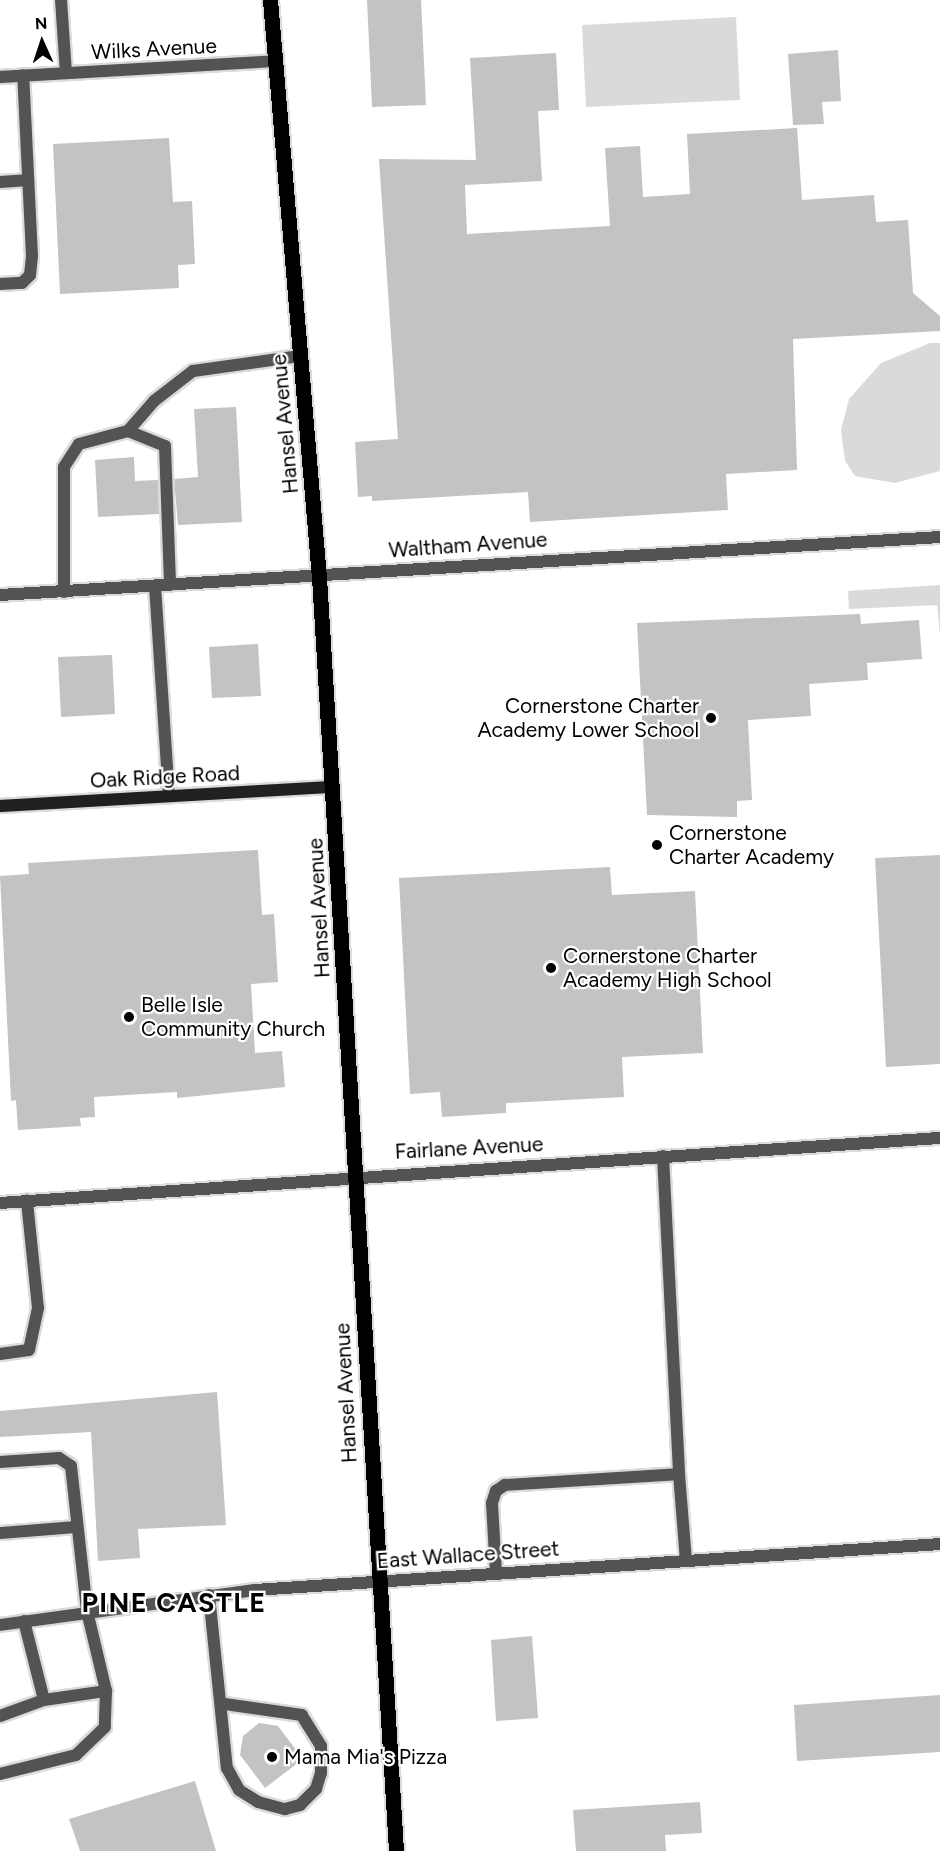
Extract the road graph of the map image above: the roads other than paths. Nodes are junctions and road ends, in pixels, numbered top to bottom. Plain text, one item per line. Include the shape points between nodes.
1 (61, 0) edge
2 (270, 0) edge
3 (274, 61) junction
4 (66, 73) junction
5 (23, 75) junction
6 (0, 77) edge
7 (26, 180) junction
8 (0, 182) edge
9 (0, 284) edge
10 (300, 356) junction
11 (128, 431) junction
12 (940, 537) edge
13 (320, 577) junction
14 (170, 585) junction
15 (155, 586) junction
16 (64, 592) junction
17 (0, 596) edge
18 (332, 787) junction
19 (169, 796) junction
20 (0, 806) edge
21 (940, 1138) edge
22 (663, 1156) junction
23 (354, 1175) junction
24 (27, 1201) junction
25 (0, 1203) edge
26 (0, 1354) edge
27 (0, 1462) edge
28 (679, 1474) junction
29 (76, 1527) junction
30 (0, 1533) edge
31 (940, 1544) edge
32 (686, 1561) junction
33 (496, 1573) junction
34 (378, 1581) junction
35 (209, 1595) junction
36 (87, 1611) junction
37 (24, 1621) junction
38 (0, 1625) edge
39 (106, 1691) junction
40 (44, 1700) junction
41 (225, 1704) junction
42 (0, 1716) edge
43 (0, 1774) edge
44 (396, 1851) edge

1 - 4 street
2 - 3 main road, Hansel Avenue
3 - 4 street, Wilks Avenue
3 - 10 main road, Hansel Avenue
4 - 5 street, Wilks Avenue
5 - 6 street, Wilks Avenue
5 - 7 street
7 - 8 street
7 - 9 street via 30,275 22,283
10 - 11 street via 193,371 154,401
10 - 13 main road, Hansel Avenue
11 - 14 street via 165,446
11 - 16 street via 79,444 64,467
12 - 13 street, Waltham Avenue
13 - 14 street, Waltham Avenue
13 - 18 main road, Hansel Avenue
14 - 15 street, Waltham Avenue
15 - 16 street, Waltham Avenue
15 - 19 street
16 - 17 street, Waltham Avenue
18 - 19 main road, Oak Ridge Road
18 - 23 main road, Hansel Avenue
19 - 20 main road, Oak Ridge Road
21 - 22 street, Fairlane Avenue
22 - 23 street, Fairlane Avenue
22 - 28 street
23 - 24 street, Fairlane Avenue
23 - 34 main road, Hansel Avenue
24 - 25 street, Fairlane Avenue
24 - 26 street via 38,1308 29,1350
27 - 29 street via 59,1458 71,1466
28 - 32 street
28 - 33 street via 506,1485 496,1491 492,1503
29 - 30 street
29 - 36 street
31 - 32 street, East Wallace Street
32 - 33 street, East Wallace Street
33 - 34 street, East Wallace Street
34 - 35 street, East Wallace Street
34 - 44 main road, Hansel Avenue
35 - 36 street, East Wallace Street
35 - 41 street
36 - 37 street, East Wallace Street
36 - 39 street
37 - 38 street, East Wallace Street
37 - 40 street
39 - 40 street
39 - 43 street via 105,1727 76,1755
40 - 42 street
41 - 41 street via 227,1768 239,1790 285,1809 300,1804 316,1789 321,1773 321,1746 302,1715

